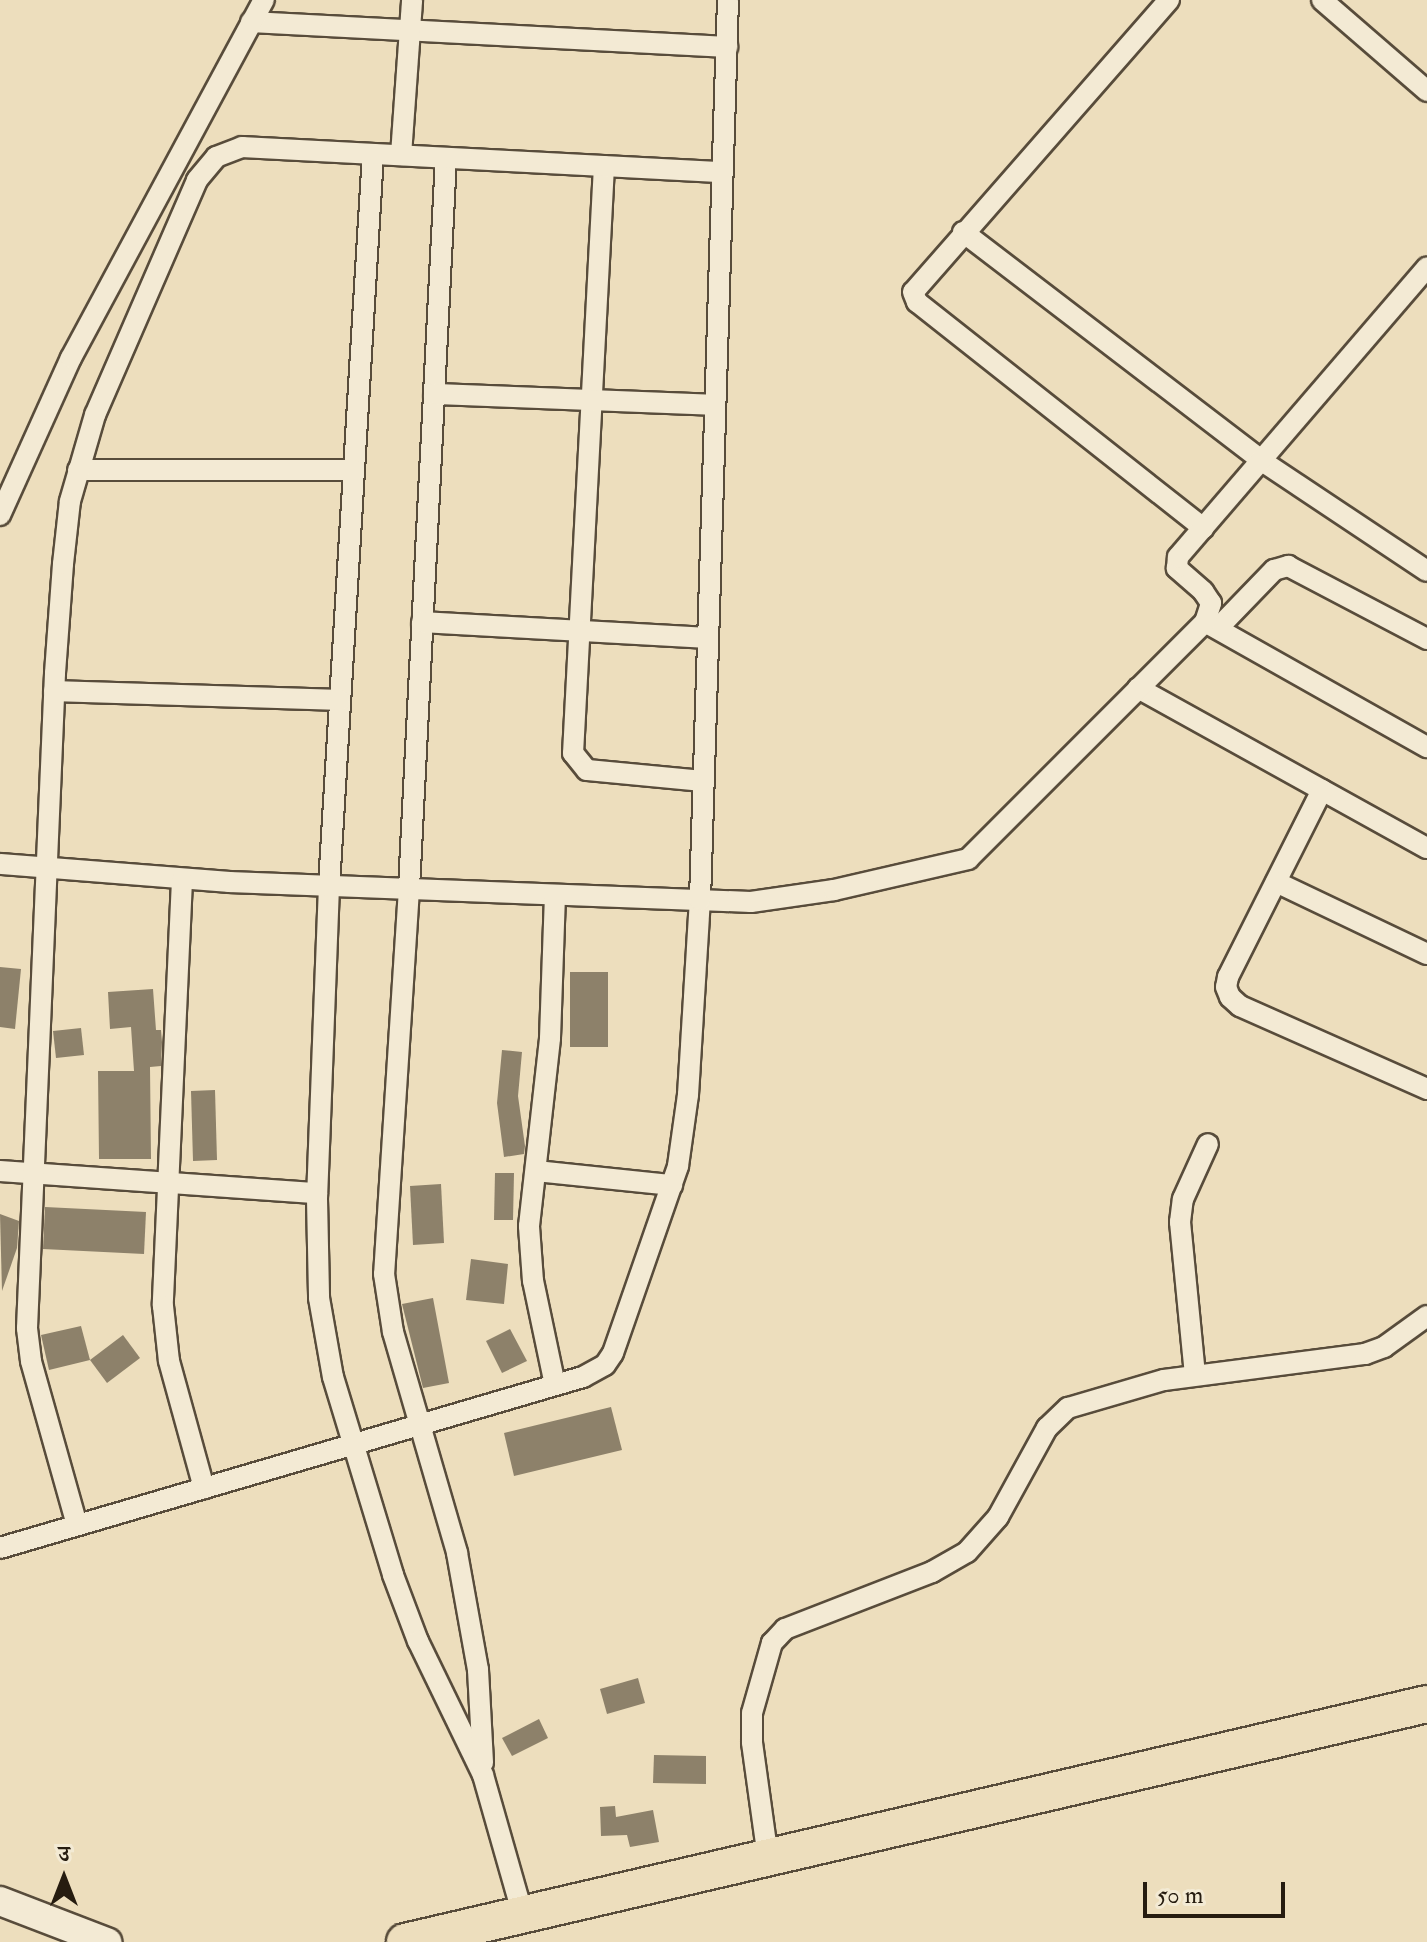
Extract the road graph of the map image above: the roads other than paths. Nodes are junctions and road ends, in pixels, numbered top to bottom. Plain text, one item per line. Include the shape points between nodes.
1 (264, 0) edge
2 (412, 0) edge
3 (728, 0) edge
4 (1169, 0) edge
5 (1322, 0) edge
6 (251, 22) junction
7 (410, 32) junction
8 (727, 47) junction
9 (1427, 91) edge
10 (373, 154) junction
11 (401, 155) junction
12 (446, 158) junction
13 (604, 166) junction
14 (722, 172) junction
15 (963, 232) junction
16 (1427, 267) edge
17 (434, 394) junction
18 (592, 400) junction
19 (715, 405) junction
20 (1262, 461) junction
21 (78, 470) junction
22 (354, 470) junction
23 (0, 515) edge
24 (1203, 528) junction
25 (1427, 571) edge
26 (422, 622) junction
27 (1211, 625) junction
28 (580, 631) junction
29 (708, 638) junction
30 (1427, 639) edge
31 (1138, 688) junction
32 (54, 691) junction
33 (340, 700) junction
34 (1427, 747) edge
35 (703, 781) junction
36 (1322, 790) junction
37 (1427, 848) edge
38 (0, 864) edge
39 (47, 868) junction
40 (182, 880) junction
41 (1276, 882) junction
42 (329, 886) junction
43 (409, 889) junction
44 (555, 895) junction
45 (700, 900) junction
46 (1427, 954) edge
47 (1427, 1089) edge
48 (1208, 1144) dead end
49 (0, 1171) edge
50 (536, 1171) junction
51 (32, 1172) junction
52 (169, 1180) junction
53 (672, 1185) junction
54 (317, 1193) junction
55 (1427, 1316) edge
56 (1195, 1375) junction
57 (555, 1385) junction
58 (420, 1425) junction
59 (354, 1444) junction
60 (204, 1488) junction
61 (77, 1525) junction
62 (0, 1548) edge
63 (1427, 1704) edge
64 (483, 1775) junction
65 (768, 1858) junction
66 (0, 1901) edge
67 (523, 1915) junction
68 (0, 1921) edge
69 (54, 1942) edge
70 (107, 1942) edge
71 (405, 1942) edge

1 - 6 street
2 - 7 street
3 - 8 street
4 - 15 street
5 - 9 street
6 - 7 street
6 - 23 street via 71,358
7 - 8 street
7 - 11 street
8 - 14 street
10 - 11 street
10 - 21 street via 242,147 206,165 95,415
10 - 22 street
11 - 12 street
12 - 13 street
12 - 17 street
13 - 14 street
13 - 18 street
14 - 19 street
15 - 20 street
15 - 24 street via 916,286 917,302
16 - 20 street
17 - 18 street
17 - 26 street
18 - 19 street
18 - 28 street
19 - 29 street
20 - 24 street
20 - 25 street
21 - 22 street
21 - 32 street via 63,564
22 - 33 street
24 - 27 street via 1176,565 1209,598
26 - 28 street
26 - 43 street
27 - 30 street via 1274,570 1288,566
27 - 31 street
27 - 34 street
28 - 29 street
28 - 35 street via 572,747 580,765 587,770
29 - 35 street
31 - 36 street
31 - 45 street via 968,859 777,900
32 - 33 street
32 - 39 street
33 - 42 street
35 - 45 street
36 - 37 street
36 - 41 street
38 - 39 street
39 - 40 street
39 - 51 street
40 - 42 street
40 - 52 street
41 - 46 street
41 - 47 street via 1228,977 1230,997 1346,1056
42 - 43 street
42 - 54 street
43 - 44 street
43 - 58 street via 384,1274 393,1332
44 - 45 street
44 - 50 street via 550,1038
45 - 53 street via 685,1132
48 - 56 street via 1183,1199 1180,1222
49 - 51 street
50 - 53 street
50 - 57 street via 529,1257
51 - 52 street
51 - 61 street via 27,1328 31,1361
52 - 54 street
52 - 60 street via 166,1344
53 - 57 street via 613,1353 595,1372
54 - 59 street via 324,1341
55 - 56 street via 1365,1354
56 - 65 street via 1068,1408 1047,1428 998,1517 967,1552 932,1572 800,1622 777,1636 751,1729
57 - 58 street
58 - 59 street
58 - 64 street via 457,1553 471,1627
59 - 60 street
59 - 64 street via 418,1641
60 - 61 street
61 - 62 street
63 - 65 highway
64 - 67 street
65 - 67 highway
66 - 70 street
67 - 71 highway
68 - 69 street

